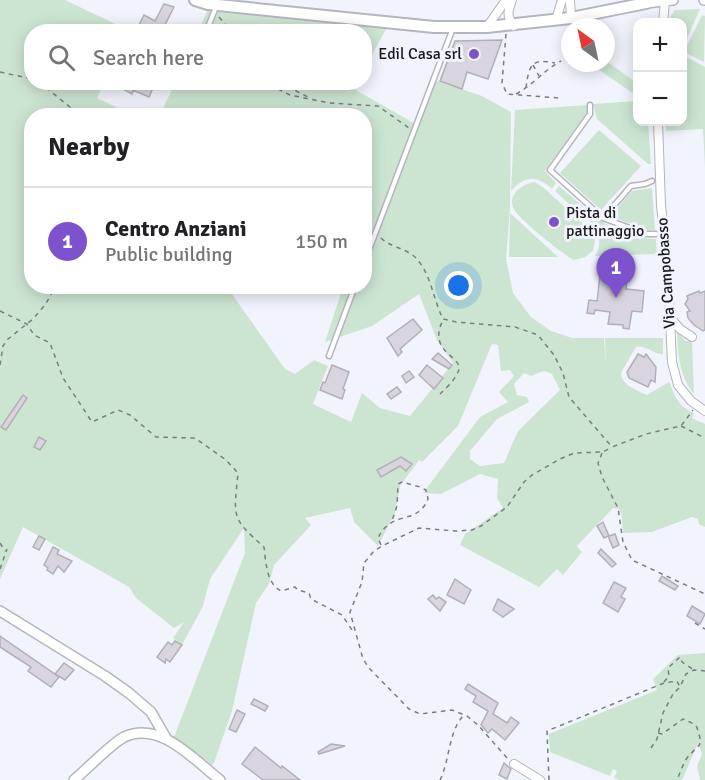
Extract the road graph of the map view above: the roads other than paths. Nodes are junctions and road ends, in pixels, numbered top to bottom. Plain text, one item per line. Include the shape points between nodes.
1 (195, 0) edge
2 (506, 0) edge
3 (513, 0) edge
4 (562, 0) edge
5 (570, 0) edge
6 (669, 0) edge
7 (649, 1) edge
8 (623, 4) edge
9 (215, 9) junction
10 (571, 18) joint
11 (664, 18) edge
12 (561, 19) edge
13 (556, 20) junction
14 (209, 24) edge
15 (511, 26) junction
16 (454, 27) junction
17 (487, 27) junction
18 (590, 105) dead end
19 (658, 126) edge
20 (656, 181) junction
21 (603, 218) junction
22 (660, 234) junction
23 (372, 242) edge
24 (352, 294) edge
25 (669, 316) junction
26 (692, 337) dead end
27 (329, 356) dead end
28 (705, 411) edge
29 (0, 611) edge
30 (162, 737) junction
31 (514, 764) road end
32 (74, 780) edge
33 (220, 780) edge
34 (540, 780) edge

1 - 9 main road
2 - 17 street
3 - 15 street via 508,12
4 - 13 street
5 - 10 street
6 - 7 street
6 - 11 street
7 - 8 main road
8 - 10 main road
9 - 14 lane
9 - 16 main road
12 - 13 main road
13 - 15 main road
15 - 17 main road
16 - 17 main road
16 - 23 lane
18 - 21 lane via 590,114 550,170
19 - 20 street, Via Campobasso
20 - 21 lane via 631,186
20 - 22 street, Via Campobasso
21 - 22 lane via 646,234
22 - 25 street, Via Campobasso
24 - 27 lane
25 - 26 street
25 - 28 street, Via Campobasso via 678,385
29 - 30 street via 129,693 152,712
30 - 32 street via 140,733 123,738
30 - 33 street
31 - 34 street

